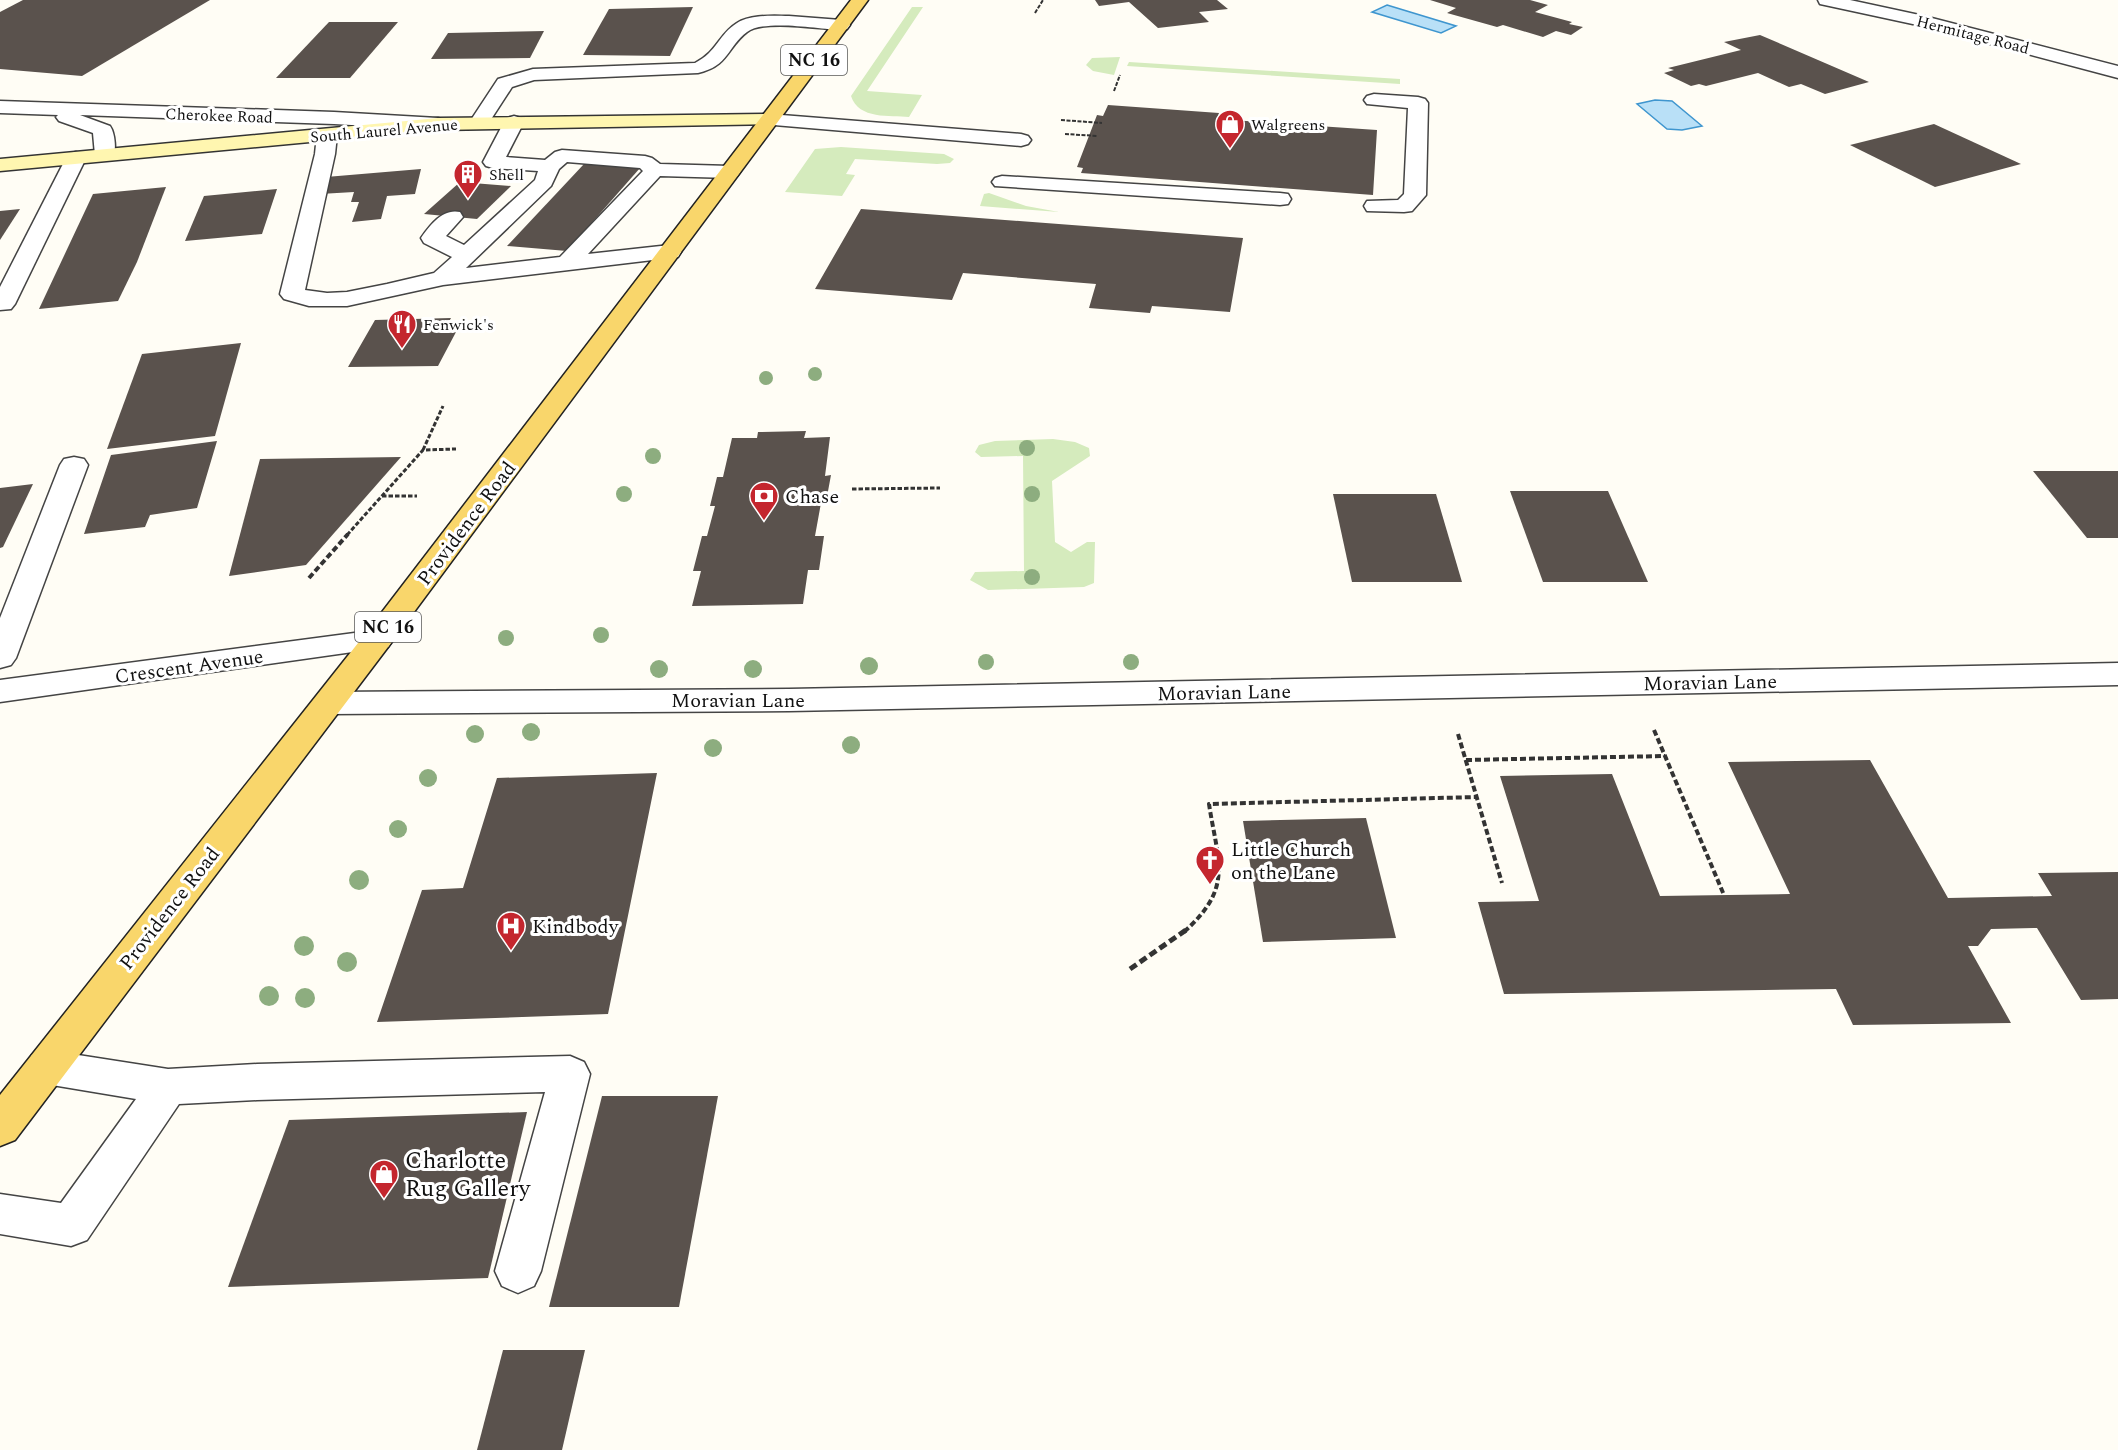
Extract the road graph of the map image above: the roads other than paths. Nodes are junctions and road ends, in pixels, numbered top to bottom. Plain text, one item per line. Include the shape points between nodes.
1 (860, 0) edge
2 (1826, 0) edge
3 (841, 25) junction
4 (2118, 72) edge
5 (1374, 100) dead end
6 (0, 107) edge
7 (46, 110) junction
8 (769, 120) junction
9 (514, 122) junction
10 (479, 123) junction
11 (438, 124) junction
12 (327, 135) junction
13 (1021, 140) dead end
14 (105, 155) junction
15 (76, 158) junction
16 (513, 164) junction
17 (0, 165) edge
18 (655, 170) junction
19 (730, 172) junction
20 (547, 174) junction
21 (1002, 182) dead end
22 (566, 183) dead end
23 (489, 184) dead end
24 (1280, 199) dead end
25 (1375, 206) dead end
26 (509, 214) junction
27 (453, 217) dead end
28 (534, 217) dead end
29 (670, 252) junction
30 (466, 255) junction
31 (566, 264) junction
32 (442, 278) junction
33 (3, 304) dead end
34 (74, 465) dead end
35 (377, 640) junction
36 (0, 658) edge
37 (2118, 674) edge
38 (0, 692) edge
39 (330, 703) junction
40 (46, 1067) junction
41 (168, 1086) junction
42 (0, 1127) edge
43 (0, 1214) edge
44 (518, 1271) dead end

1 - 3 main road, Providence Road / NC 16
2 - 4 street, Hermitage Road via 1924,21
3 - 8 main road, Providence Road / NC 16
3 - 10 street via 750,23 741,28 714,62 698,68 533,75 505,83
5 - 25 street via 1418,103 1415,195 1404,206
6 - 7 street, Cherokee Road
7 - 11 street, Cherokee Road
7 - 14 street via 103,130
8 - 9 street, South Laurel Avenue
8 - 13 street
8 - 19 main road, Providence Road / NC 16
9 - 10 street, South Laurel Avenue
9 - 16 street via 494,162
10 - 11 street, South Laurel Avenue
11 - 12 street, South Laurel Avenue
12 - 14 street, South Laurel Avenue
12 - 32 street via 292,294 304,300 338,300
14 - 15 street, South Laurel Avenue
15 - 17 street, South Laurel Avenue
15 - 33 street
16 - 20 street
16 - 23 street
18 - 19 street
18 - 20 street via 645,162 562,156
18 - 31 street via 631,188
19 - 29 main road, Providence Road / NC 16
20 - 22 street
20 - 26 street
21 - 24 street
26 - 28 street
26 - 30 street
27 - 30 street via 432,238
29 - 31 street
29 - 35 main road, Providence Road / NC 16
30 - 32 street
31 - 32 street
34 - 36 street
35 - 38 street, Crescent Avenue
35 - 39 main road, Providence Road / NC 16
37 - 39 street, Moravian Lane via 801,700
39 - 40 main road, Providence Road / NC 16
40 - 41 street
40 - 42 main road, Providence Road / NC 16
41 - 43 street via 71,1225
41 - 44 street via 570,1074

